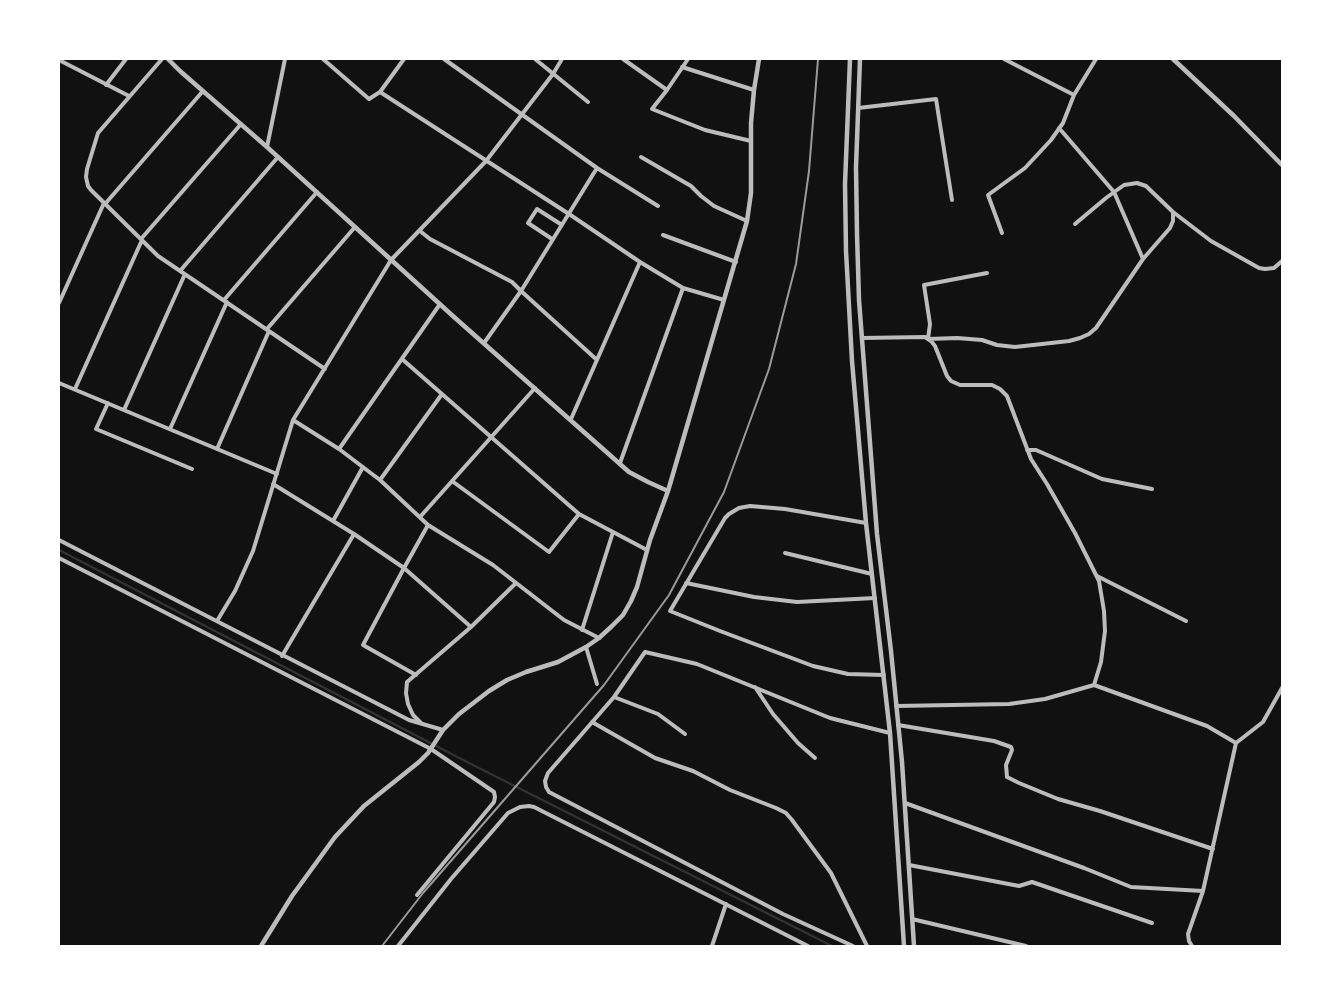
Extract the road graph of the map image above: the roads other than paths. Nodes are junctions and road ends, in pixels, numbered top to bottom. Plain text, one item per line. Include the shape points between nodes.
1 (126, 59) edge
2 (162, 59) edge
3 (168, 59) edge
4 (285, 59) edge
5 (323, 59) edge
6 (404, 59) edge
7 (444, 59) edge
8 (535, 59) edge
9 (562, 59) edge
10 (623, 59) edge
11 (688, 59) edge
12 (758, 59) edge
13 (850, 59) edge
14 (860, 59) edge
15 (1004, 59) edge
16 (1096, 59) edge
17 (1173, 59) edge
18 (59, 60) edge
19 (682, 68) junction
20 (554, 74) junction
21 (106, 85) junction
22 (667, 90) junction
23 (754, 90) junction
24 (203, 91) junction
25 (380, 92) junction
26 (1074, 95) junction
27 (129, 96) junction
28 (588, 102) dead end
29 (858, 108) junction
30 (522, 116) junction
31 (241, 124) junction
32 (1059, 128) junction
33 (751, 141) junction
34 (267, 147) junction
35 (278, 157) junction
36 (641, 157) dead end
37 (486, 161) junction
38 (1282, 165) edge
39 (596, 168) junction
40 (317, 192) junction
41 (1114, 192) junction
42 (952, 200) dead end
43 (104, 203) junction
44 (658, 206) dead end
45 (1173, 212) junction
46 (569, 214) junction
47 (747, 221) junction
48 (1075, 224) dead end
49 (562, 225) junction
50 (355, 227) junction
51 (420, 230) junction
52 (1002, 233) dead end
53 (663, 235) dead end
54 (142, 239) junction
55 (552, 239) junction
56 (1143, 259) junction
57 (392, 260) junction
58 (1282, 261) edge
59 (640, 262) junction
60 (736, 262) junction
61 (180, 271) junction
62 (987, 273) dead end
63 (185, 274) junction
64 (683, 288) junction
65 (521, 291) junction
66 (724, 300) junction
67 (226, 301) junction
68 (59, 303) edge
69 (440, 304) junction
70 (268, 330) junction
71 (862, 338) junction
72 (928, 339) junction
73 (484, 343) junction
74 (402, 359) junction
75 (597, 360) junction
76 (325, 369) junction
77 (59, 383) edge
78 (535, 388) junction
79 (75, 390) junction
80 (442, 394) junction
81 (108, 403) junction
82 (124, 410) junction
83 (571, 419) junction
84 (293, 420) junction
85 (170, 429) junction
86 (491, 437) junction
87 (217, 449) junction
88 (339, 449) junction
89 (1027, 450) junction
90 (620, 463) junction
91 (363, 467) junction
92 (192, 469) dead end
93 (277, 474) junction
94 (380, 480) junction
95 (452, 481) junction
96 (273, 484) junction
97 (1152, 489) dead end
98 (668, 491) junction
99 (579, 514) junction
100 (420, 517) junction
101 (333, 521) junction
102 (866, 522) junction
103 (428, 526) junction
104 (613, 532) junction
105 (354, 534) junction
106 (59, 540) edge
107 (647, 550) junction
108 (785, 553) dead end
109 (59, 558) edge
110 (404, 568) junction
111 (872, 574) junction
112 (1097, 576) junction
113 (516, 583) junction
114 (686, 583) junction
115 (875, 598) junction
116 (1186, 621) dead end
117 (217, 622) junction
118 (471, 627) junction
119 (582, 630) junction
120 (599, 638) junction
121 (586, 647) junction
122 (282, 656) junction
123 (416, 675) junction
124 (884, 675) junction
125 (597, 684) dead end
126 (1094, 684) junction
127 (755, 687) junction
128 (1282, 688) edge
129 (614, 697) junction
130 (896, 706) junction
131 (592, 722) junction
132 (422, 724) junction
133 (898, 725) junction
134 (443, 730) junction
135 (890, 733) junction
136 (685, 734) dead end
137 (1236, 743) junction
138 (431, 748) junction
139 (815, 758) dead end
140 (904, 803) junction
141 (1213, 849) junction
142 (908, 866) junction
143 (1203, 891) junction
144 (417, 894) dead end
145 (726, 904) junction
146 (912, 919) junction
147 (1152, 923) dead end
148 (262, 946) edge
149 (398, 946) edge
150 (712, 946) edge
151 (808, 946) edge
152 (853, 946) edge
153 (867, 946) edge
154 (904, 946) edge
155 (914, 946) edge
156 (1026, 946) edge
157 (1192, 946) edge

1 - 21 street
2 - 27 street
3 - 24 street
4 - 34 street
5 - 25 street via 369,99
6 - 25 street
7 - 30 street
8 - 20 street
9 - 20 street
10 - 22 street
11 - 19 street
12 - 23 street
13 - 102 street via 845,146 846,251 855,412
14 - 29 street
15 - 26 street
16 - 26 street
17 - 38 street
18 - 21 street
19 - 22 street
19 - 23 street
20 - 28 street
20 - 30 street
21 - 27 street
22 - 33 street via 652,109 704,130
23 - 33 street
24 - 31 street
24 - 43 street
25 - 37 street
26 - 32 street
27 - 43 street via 98,133 86,169 88,186
29 - 42 street via 936,99
29 - 71 street via 857,234
30 - 37 street
30 - 39 street
31 - 34 street
31 - 54 street
32 - 41 street
32 - 52 street via 1025,168 988,195
33 - 47 street via 751,193
34 - 35 street
35 - 40 street
35 - 61 street
36 - 47 street via 691,186 714,206
37 - 46 street
37 - 51 street
39 - 44 street
39 - 46 street
40 - 50 street
40 - 67 street
41 - 45 street via 1128,184 1140,183
41 - 48 street
41 - 56 street
43 - 54 street
43 - 68 street
45 - 56 street via 1172,225
45 - 58 street via 1210,242 1259,268 1274,268
46 - 49 street
46 - 59 street
47 - 60 street
49 - 55 street
49 - 55 street via 538,209 528,223
50 - 57 street
50 - 70 street
51 - 57 street
51 - 65 street via 430,239 512,282
53 - 60 street
54 - 61 street via 158,256
54 - 79 street
55 - 65 street
56 - 72 street via 1096,328 1080,338 1015,347 982,340
57 - 69 street
57 - 76 street
59 - 64 street
59 - 75 street
60 - 66 street
61 - 63 street
62 - 72 street via 924,286 930,324
63 - 67 street
63 - 82 street
64 - 66 street
64 - 90 street
65 - 73 street
65 - 75 street
66 - 98 street
67 - 70 street
67 - 85 street
69 - 73 street
69 - 74 street
70 - 76 street
70 - 87 street
71 - 72 street
71 - 130 street via 877,534
72 - 89 street via 937,348 947,376 953,382 992,385 1007,396
73 - 78 street
74 - 80 street
74 - 88 street
75 - 83 street
76 - 84 street
77 - 79 street
78 - 83 street
78 - 86 street
79 - 81 street
80 - 86 street
80 - 94 street
81 - 82 street
81 - 92 street via 96,429
82 - 85 street
83 - 90 street
84 - 88 street
84 - 93 street
85 - 87 street
86 - 95 street
86 - 99 street
87 - 93 street
88 - 91 street
89 - 97 street via 1036,450 1102,479
89 - 112 street
90 - 98 street via 638,478
91 - 94 street
91 - 101 street
93 - 96 street
94 - 100 street
95 - 99 street via 549,552
95 - 100 street
96 - 101 street
96 - 117 street via 248,565
98 - 107 street
99 - 104 street
100 - 103 street
101 - 105 street
102 - 111 street
102 - 114 street via 785,509 739,508 725,518
103 - 110 street
103 - 113 street via 493,565
104 - 107 street
104 - 119 street
105 - 110 street
105 - 122 street
106 - 117 street
107 - 120 street via 631,601 618,621
108 - 111 street
109 - 138 street
110 - 118 street
110 - 123 street via 364,645
111 - 115 street
112 - 116 street
112 - 126 street via 1105,631
113 - 118 street
113 - 119 street
114 - 115 street via 797,602
114 - 124 street via 670,611 814,666 848,674
115 - 124 street
117 - 122 street
118 - 123 street
119 - 120 street
120 - 121 street
121 - 125 street
121 - 134 street via 498,685
122 - 132 street via 408,720
123 - 132 street via 407,682 407,698 410,710
124 - 135 street
126 - 130 street via 1045,699 1009,704
126 - 137 street via 1207,726
127 - 129 street via 697,664 645,652
127 - 135 street via 830,718
127 - 139 street via 773,714
128 - 137 street via 1263,722
129 - 131 street
129 - 136 street via 658,714
130 - 133 street
131 - 152 street via 548,773 545,781 548,792 783,914
131 - 153 street via 655,758 693,771 786,813 831,873
132 - 134 street
133 - 140 street
133 - 141 street via 1011,747 1007,777 1058,799
134 - 138 street
135 - 154 street
137 - 141 street
138 - 144 street via 494,792 495,797
138 - 148 street via 420,762 364,806 335,837 292,896
140 - 142 street
140 - 143 street via 1131,887
141 - 143 street
142 - 146 street
142 - 147 street via 1019,886 1032,882
143 - 157 street via 1188,934
145 - 149 street via 534,806 525,806 516,808 505,817 451,878
145 - 150 street
145 - 151 street
146 - 155 street
146 - 156 street

